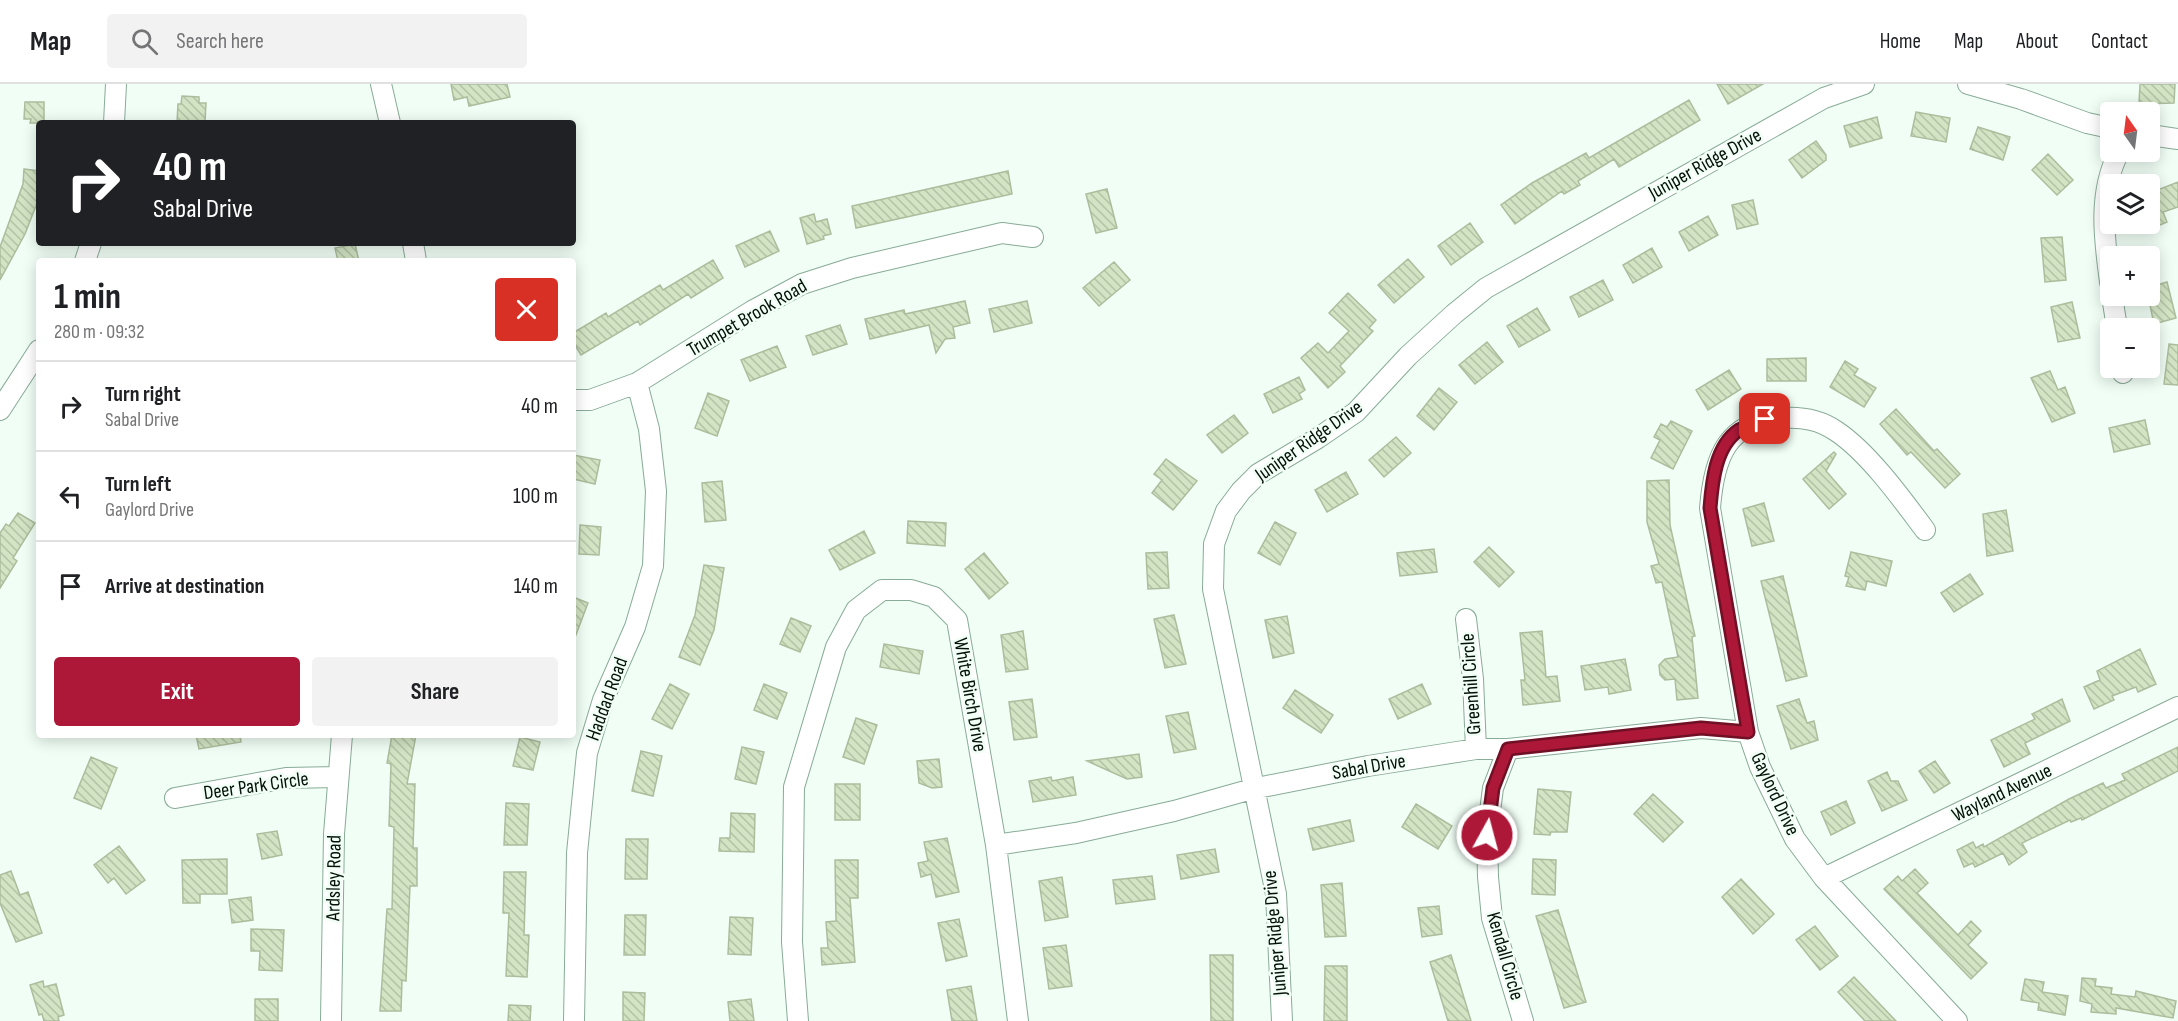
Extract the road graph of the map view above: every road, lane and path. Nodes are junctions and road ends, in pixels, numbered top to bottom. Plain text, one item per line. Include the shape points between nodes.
1 (116, 84) edge
2 (381, 84) edge
3 (1864, 84) edge
4 (1968, 84) edge
5 (114, 120) edge
6 (389, 120) edge
7 (2100, 126) edge
8 (2160, 136) edge
9 (2178, 139) edge
10 (2116, 162) edge
11 (1033, 237) dead end
12 (2105, 246) edge
13 (36, 355) edge
14 (638, 383) junction
15 (576, 400) edge
16 (0, 410) edge
17 (1925, 530) dead end
18 (1466, 619) dead end
19 (2178, 707) edge
20 (1748, 732) junction
21 (342, 738) edge
22 (1476, 749) junction
23 (1508, 749) junction
24 (337, 777) junction
25 (1252, 789) junction
26 (175, 798) dead end
27 (996, 845) junction
28 (1824, 878) junction
29 (331, 1021) edge
30 (574, 1021) edge
31 (798, 1021) edge
32 (1018, 1021) edge
33 (1282, 1021) edge
34 (1524, 1021) edge
35 (1957, 1021) edge

1 - 5 street
2 - 6 street
3 - 25 street, Juniper Ridge Drive via 1824,98 1486,288 1408,356 1356,412 1258,474 1240,491 1226,511 1214,544 1213,588
4 - 7 street
8 - 9 street
10 - 12 street via 2106,192
11 - 14 street, Trumpet Brook Road via 1002,233 852,268 802,284
13 - 16 street
14 - 15 street, Trumpet Brook Road via 590,400
14 - 30 street, Haddad Road via 649,429 656,491 653,566 635,627 603,700 587,753 577,853
17 - 20 street, Gaylord Drive via 1885,478 1838,432 1815,420 1765,419 1737,431 1722,452 1713,477 1710,508
18 - 22 street, Greenhill Circle
19 - 28 street, Wayland Avenue
20 - 23 street, Sabal Drive via 1701,728
20 - 28 street, Gaylord Drive via 1760,767 1795,839
21 - 24 street, Ardsley Road
22 - 23 street, Sabal Drive
22 - 25 street, Sabal Drive
23 - 34 street, Kendall Circle via 1493,788 1487,835 1488,877 1492,918
24 - 26 street, Deer Park Circle via 286,778
24 - 29 street, Ardsley Road
25 - 27 street, Sabal Drive via 1076,833
25 - 33 street, Juniper Ridge Drive via 1276,894
27 - 31 street, White Birch Drive via 957,620 934,597 912,590 882,590 856,610 836,647 794,787 792,942
27 - 32 street, White Birch Drive
28 - 35 street, Gaylord Drive

